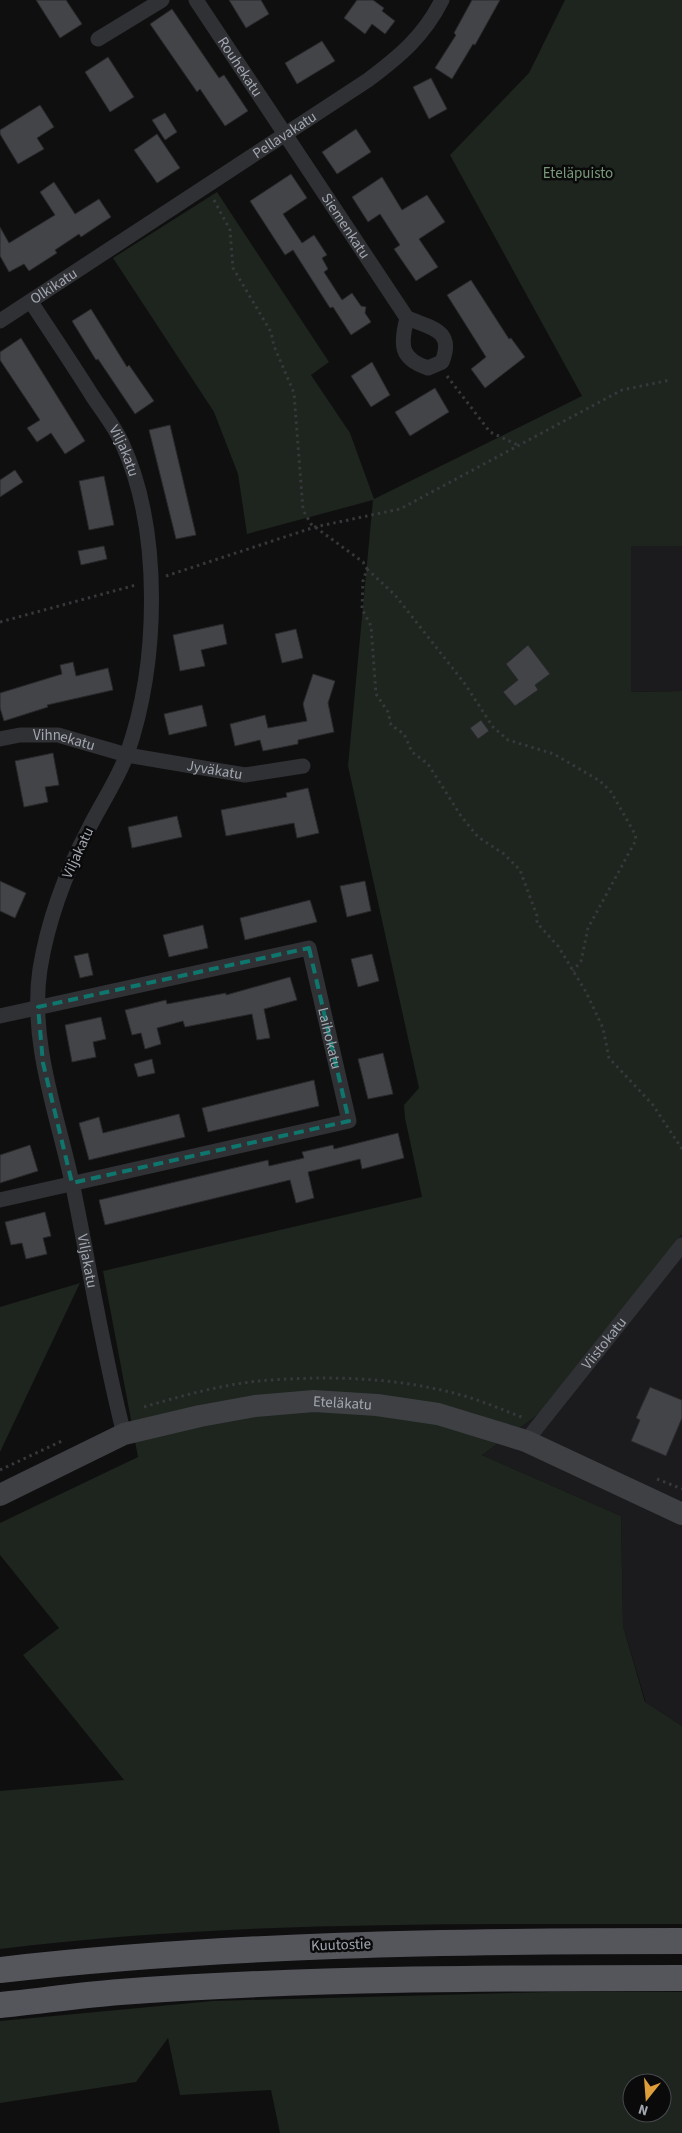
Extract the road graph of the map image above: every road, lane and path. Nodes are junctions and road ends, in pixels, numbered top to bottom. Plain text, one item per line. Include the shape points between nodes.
1 (162, 0) edge
2 (196, 0) edge
3 (442, 0) edge
4 (98, 39) dead end
5 (284, 134) junction
6 (206, 186) junction
7 (108, 252) joint
8 (31, 302) junction
9 (407, 318) junction
10 (0, 321) edge
11 (438, 364) junction
12 (670, 380) dead end
13 (518, 446) junction
14 (315, 527) junction
15 (367, 569) junction
16 (152, 580) junction
17 (0, 622) edge
18 (0, 739) edge
19 (127, 755) junction
20 (303, 766) dead end
21 (573, 971) junction
22 (38, 1007) junction
23 (0, 1016) edge
24 (682, 1149) edge
25 (72, 1183) junction
26 (0, 1200) edge
27 (682, 1245) edge
28 (124, 1434) junction
29 (526, 1441) junction
30 (0, 1495) edge
31 (682, 1514) edge
32 (682, 1941) edge
33 (0, 1970) edge
34 (682, 1978) edge
35 (0, 2005) edge

1 - 4 street
2 - 5 street, Rouhekatu
3 - 5 street, Pellavakatu via 430,23 409,48
5 - 6 street, Pellavakatu
5 - 9 street, Siemenkatu
6 - 7 street, Pellavakatu
6 - 14 path via 230,230 234,268 271,332 294,393 303,510
7 - 8 street, Olkikatu
8 - 10 street, Olkikatu
8 - 16 street, Viljakatu via 122,441 144,520
9 - 11 street via 437,330 446,338 447,350
9 - 11 street via 403,332 406,355 414,363 428,368
11 - 13 path via 490,432
12 - 13 path via 622,390
13 - 14 path via 400,509
14 - 15 path via 357,557
14 - 16 path
15 - 21 path via 362,609 372,626 376,694 388,712 391,725 404,734 412,752 428,764 461,816 478,836 520,870 537,923 558,946
15 - 21 path via 395,595 465,684 493,727 508,740 554,754 600,781 611,792 635,834 636,840 588,928 581,961
16 - 17 path
16 - 19 street, Viljakatu via 149,660
18 - 19 street, Vihnekatu via 20,735 58,735
19 - 20 street, Jyväkatu via 245,775
19 - 22 street, Viljakatu via 66,877 40,970
21 - 24 path via 603,1028 609,1058 657,1110
22 - 23 street
22 - 25 street, Viljakatu via 43,1063
22 - 25 street, Laihokatu via 309,948 349,1121
25 - 26 street
25 - 28 street, Viljakatu
27 - 29 street, Viistokatu
28 - 29 main road, Eteläkatu via 255,1406 314,1401 377,1404 438,1414
28 - 30 main road, Eteläkatu
29 - 31 main road, Eteläkatu
32 - 33 highway, Kuutostie via 466,1941 257,1948 108,1958
34 - 35 highway via 470,1978 262,1986 120,1992

